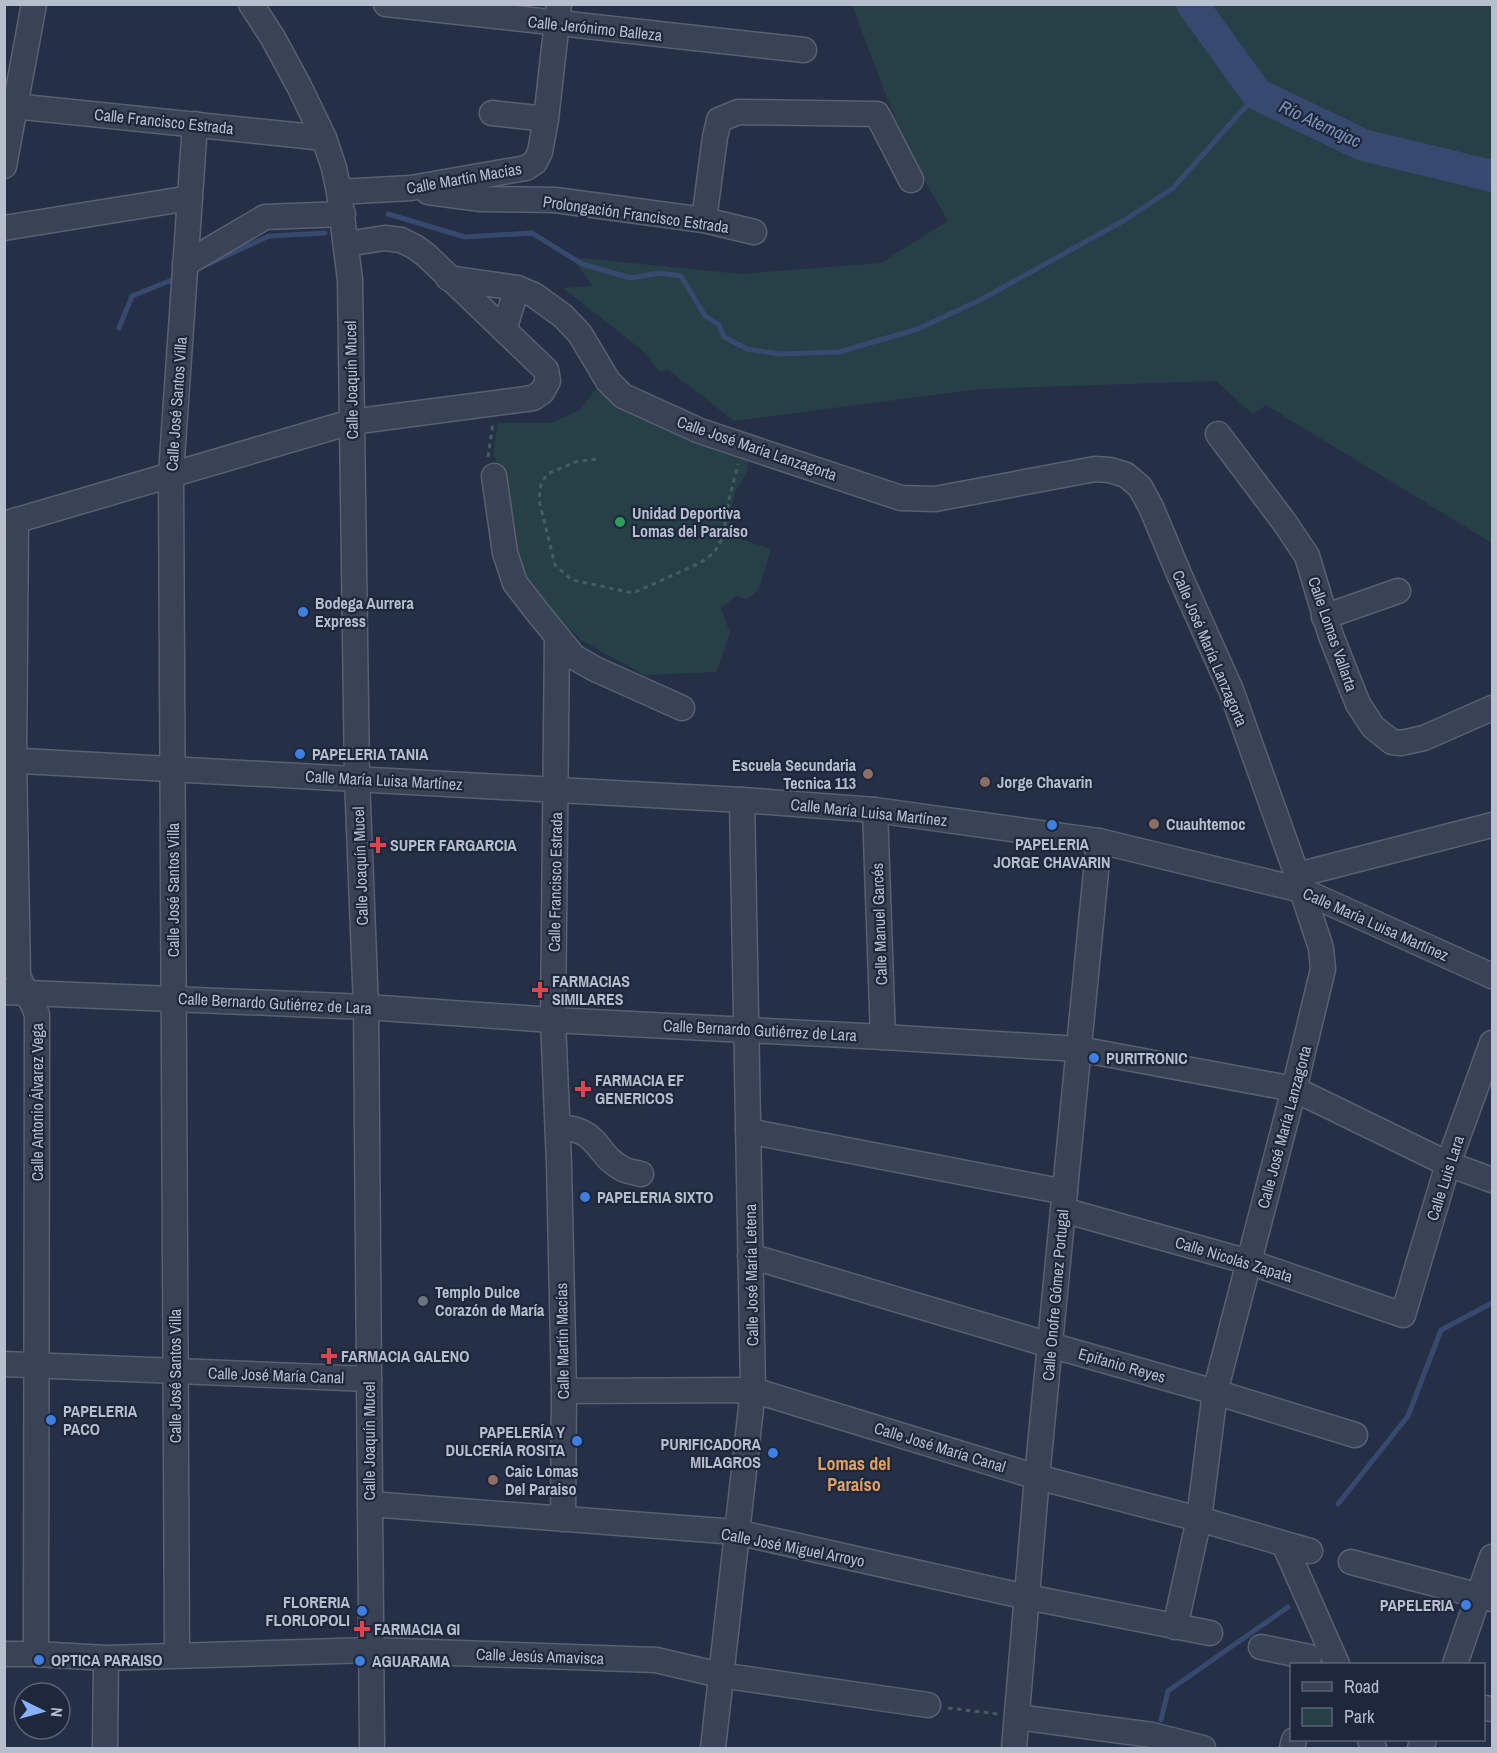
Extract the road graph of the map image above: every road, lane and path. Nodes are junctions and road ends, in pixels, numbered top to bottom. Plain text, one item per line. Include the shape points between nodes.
1 (34, 4) edge
2 (251, 4) edge
3 (386, 4) edge
4 (557, 14) edge
5 (804, 50) dead end
6 (10, 105) edge
7 (492, 113) dead end
8 (546, 119) junction
9 (195, 124) junction
10 (324, 138) junction
11 (4, 166) edge
12 (911, 180) dead end
13 (411, 188) junction
14 (190, 198) junction
15 (341, 203) junction
16 (704, 220) junction
17 (4, 228) edge
18 (754, 231) dead end
19 (346, 244) junction
20 (185, 264) junction
21 (448, 278) junction
22 (517, 288) junction
23 (504, 330) junction
24 (496, 404) junction
25 (351, 422) junction
26 (1218, 434) dead end
27 (742, 445) junction
28 (596, 459) dead end
29 (171, 474) junction
30 (494, 476) joint
31 (10, 522) edge
32 (1398, 591) dead end
33 (1324, 617) junction
34 (557, 636) junction
35 (682, 708) dead end
36 (1492, 708) edge
37 (9, 761) edge
38 (173, 769) junction
39 (357, 778) junction
40 (557, 790) junction
41 (742, 800) junction
42 (875, 810) junction
43 (1492, 825) edge
44 (1099, 841) junction
45 (1299, 882) junction
46 (1492, 976) edge
47 (16, 993) edge
48 (174, 999) junction
49 (366, 1007) junction
50 (553, 1020) junction
51 (747, 1029) junction
52 (883, 1037) junction
53 (1492, 1043) edge
54 (1079, 1049) junction
55 (1294, 1089) junction
56 (558, 1127) junction
57 (748, 1131) junction
58 (559, 1164) joint
59 (1448, 1164) junction
60 (641, 1174) dead end
61 (1492, 1180) edge
62 (1064, 1201) junction
63 (750, 1256) junction
64 (1249, 1262) junction
65 (1404, 1315) joint
66 (1050, 1345) junction
67 (4, 1364) edge
68 (37, 1365) junction
69 (175, 1371) junction
70 (369, 1379) junction
71 (753, 1390) junction
72 (564, 1391) junction
73 (1215, 1392) junction
74 (1354, 1435) dead end
75 (1037, 1477) junction
76 (370, 1504) junction
77 (562, 1519) junction
78 (1199, 1519) junction
79 (736, 1532) junction
80 (1284, 1544) junction
81 (1310, 1551) dead end
82 (1492, 1557) edge
83 (1351, 1562) dead end
84 (1027, 1598) junction
85 (1486, 1598) edge
86 (1174, 1627) junction
87 (1322, 1630) junction
88 (1210, 1634) dead end
89 (1261, 1647) dead end
90 (371, 1650) junction
91 (4, 1654) edge
92 (36, 1654) junction
93 (177, 1655) junction
94 (106, 1658) junction
95 (1308, 1661) edge
96 (1336, 1663) edge
97 (1456, 1663) edge
98 (720, 1675) junction
99 (928, 1705) joint
100 (1017, 1716) junction
101 (105, 1749) edge
102 (372, 1749) edge
103 (713, 1749) edge
104 (1014, 1749) edge
105 (1203, 1749) edge

1 - 6 street
2 - 10 street, Calle Joaquín Mucel via 273,38
3 - 4 street, Calle Jerónimo Balleza
4 - 5 street, Calle Jerónimo Balleza
4 - 8 street, Calle Martín Macías
6 - 9 street, Calle Francisco Estrada
6 - 11 street
7 - 8 street
8 - 13 street, Calle Martín Macías via 540,152 526,168
9 - 10 street, Calle Francisco Estrada
9 - 14 street, Calle José Santos Villa
10 - 15 street, Calle Joaquín Mucel
12 - 16 street via 877,114 738,112 719,120
13 - 15 street, Calle Martín Macías
13 - 16 street, Prolongación Francisco Estrada via 481,199 555,200
14 - 17 street
14 - 20 street, Calle José Santos Villa
15 - 19 street, Calle Joaquín Mucel
15 - 20 street, Calle Martín Macías via 265,217
16 - 18 street, Prolongación Francisco Estrada
19 - 21 street via 385,238 400,240 426,255
19 - 25 street, Calle Joaquín Mucel
20 - 29 street, Calle José Santos Villa
21 - 22 street, Calle José María Lanzagorta
21 - 23 street
22 - 23 street
22 - 27 street, Calle José María Lanzagorta via 563,316 623,396 700,431
23 - 24 street via 546,370 548,381 533,398
24 - 25 street
24 - 30 path via 488,456
25 - 29 street
25 - 39 street, Calle Joaquín Mucel
26 - 33 street, Calle Lomas Vallarta via 1307,556
27 - 28 path via 723,537 714,553 633,593 572,580 555,565 539,500 541,483 548,474 575,462
27 - 45 street, Calle José María Lanzagorta via 900,498 935,500 1095,469 1126,475 1140,487 1151,507 1231,690
29 - 31 street
29 - 38 street, Calle José Santos Villa
30 - 34 street via 505,553 515,583
31 - 37 street, Calle Antonio Álvarez Vega
32 - 33 street
33 - 36 street, Calle Lomas Vallarta via 1358,704 1373,727 1392,742 1424,738
34 - 35 street via 574,657
34 - 40 street, Calle Francisco Estrada
37 - 38 street, Calle María Luisa Martínez
37 - 47 street, Calle Antonio Álvarez Vega
38 - 39 street, Calle María Luisa Martínez
38 - 48 street, Calle José Santos Villa
39 - 40 street, Calle María Luisa Martínez
39 - 49 street, Calle Joaquín Mucel
40 - 41 street, Calle María Luisa Martínez
40 - 50 street, Calle Francisco Estrada
41 - 42 street, Calle María Luisa Martínez
41 - 51 street, Calle José María Letena
42 - 44 street, Calle María Luisa Martínez
42 - 52 street, Calle Manuel Garcés
43 - 45 street
44 - 45 street, Calle María Luisa Martínez
44 - 54 street, Calle Onofre Gómez Portugal
45 - 46 street, Calle María Luisa Martínez
45 - 55 street, Calle José María Lanzagorta via 1321,948 1323,969
47 - 48 street, Calle Bernardo Gutiérrez de Lara
47 - 68 street, Calle Antonio Álvarez Vega via 34,1004 37,1015
48 - 49 street, Calle Bernardo Gutiérrez de Lara
48 - 69 street, Calle José Santos Villa
49 - 50 street, Calle Bernardo Gutiérrez de Lara
49 - 70 street, Calle Joaquín Mucel
50 - 51 street, Calle Bernardo Gutiérrez de Lara
50 - 56 street, Calle Francisco Estrada
51 - 52 street, Calle Bernardo Gutiérrez de Lara
51 - 57 street, Calle José María Letena
52 - 54 street, Calle Bernardo Gutiérrez de Lara
53 - 59 street, Calle Luis Lara
54 - 55 street, Calle Bernardo Gutiérrez de Lara
54 - 62 street, Calle Onofre Gómez Portugal
55 - 59 street, Calle Bernardo Gutiérrez de Lara
55 - 64 street, Calle José María Lanzagorta
56 - 58 street, Calle Francisco Estrada
56 - 60 street via 573,1128 593,1138 624,1170
57 - 62 street, Calle Nicolás Zapata
57 - 63 street, Calle José María Letena
58 - 72 street, Calle Martín Macías
59 - 61 street, Calle Bernardo Gutiérrez de Lara
59 - 65 street, Calle Luis Lara
62 - 64 street, Calle Nicolás Zapata
62 - 66 street, Calle Onofre Gómez Portugal
63 - 66 street, Epifanio Reyes
63 - 71 street, Calle José María Letena
64 - 65 street, Calle Nicolás Zapata
64 - 73 street, Calle José María Lanzagorta
66 - 73 street, Epifanio Reyes
66 - 75 street, Calle Onofre Gómez Portugal
67 - 68 street, Calle José María Canal
68 - 69 street, Calle José María Canal
68 - 92 street, Calle Antonio Álvarez Vega
69 - 70 street, Calle José María Canal
69 - 93 street, Calle José Santos Villa
70 - 76 street, Calle Joaquín Mucel
71 - 72 street, Calle José María Canal
71 - 75 street, Calle José María Canal
71 - 79 street, Calle José María Letena
72 - 77 street, Calle Martín Macías
73 - 74 street, Epifanio Reyes
73 - 78 street, Calle José María Lanzagorta
75 - 78 street, Calle José María Canal
75 - 84 street, Calle Onofre Gómez Portugal
76 - 77 street, Calle José Miguel Arroyo
76 - 90 street, Calle Joaquín Mucel
77 - 79 street, Calle José Miguel Arroyo
78 - 80 street, Calle José María Canal
78 - 86 street, Calle José María Lanzagorta
79 - 84 street, Calle José Miguel Arroyo
79 - 98 street, Calle José María Letena
80 - 81 street, Calle José María Canal
80 - 87 street
82 - 85 street
83 - 85 street
84 - 86 street, Calle José Miguel Arroyo
84 - 100 street, Calle Onofre Gómez Portugal
85 - 97 street
86 - 88 street, Calle José Miguel Arroyo
87 - 95 street
87 - 96 street
89 - 95 street
90 - 93 street, Calle Jesús Amavisca
90 - 98 street, Calle Jesús Amavisca via 656,1660
90 - 102 street, Calle Joaquín Mucel
91 - 92 street, Calle Jesús Amavisca
92 - 94 street, Calle Jesús Amavisca
93 - 94 street, Calle Jesús Amavisca
94 - 101 street
98 - 99 street, Calle Jesús Amavisca
98 - 103 street, Calle José María Letena
99 - 100 path
100 - 104 street, Calle Onofre Gómez Portugal
100 - 105 street via 1152,1735

